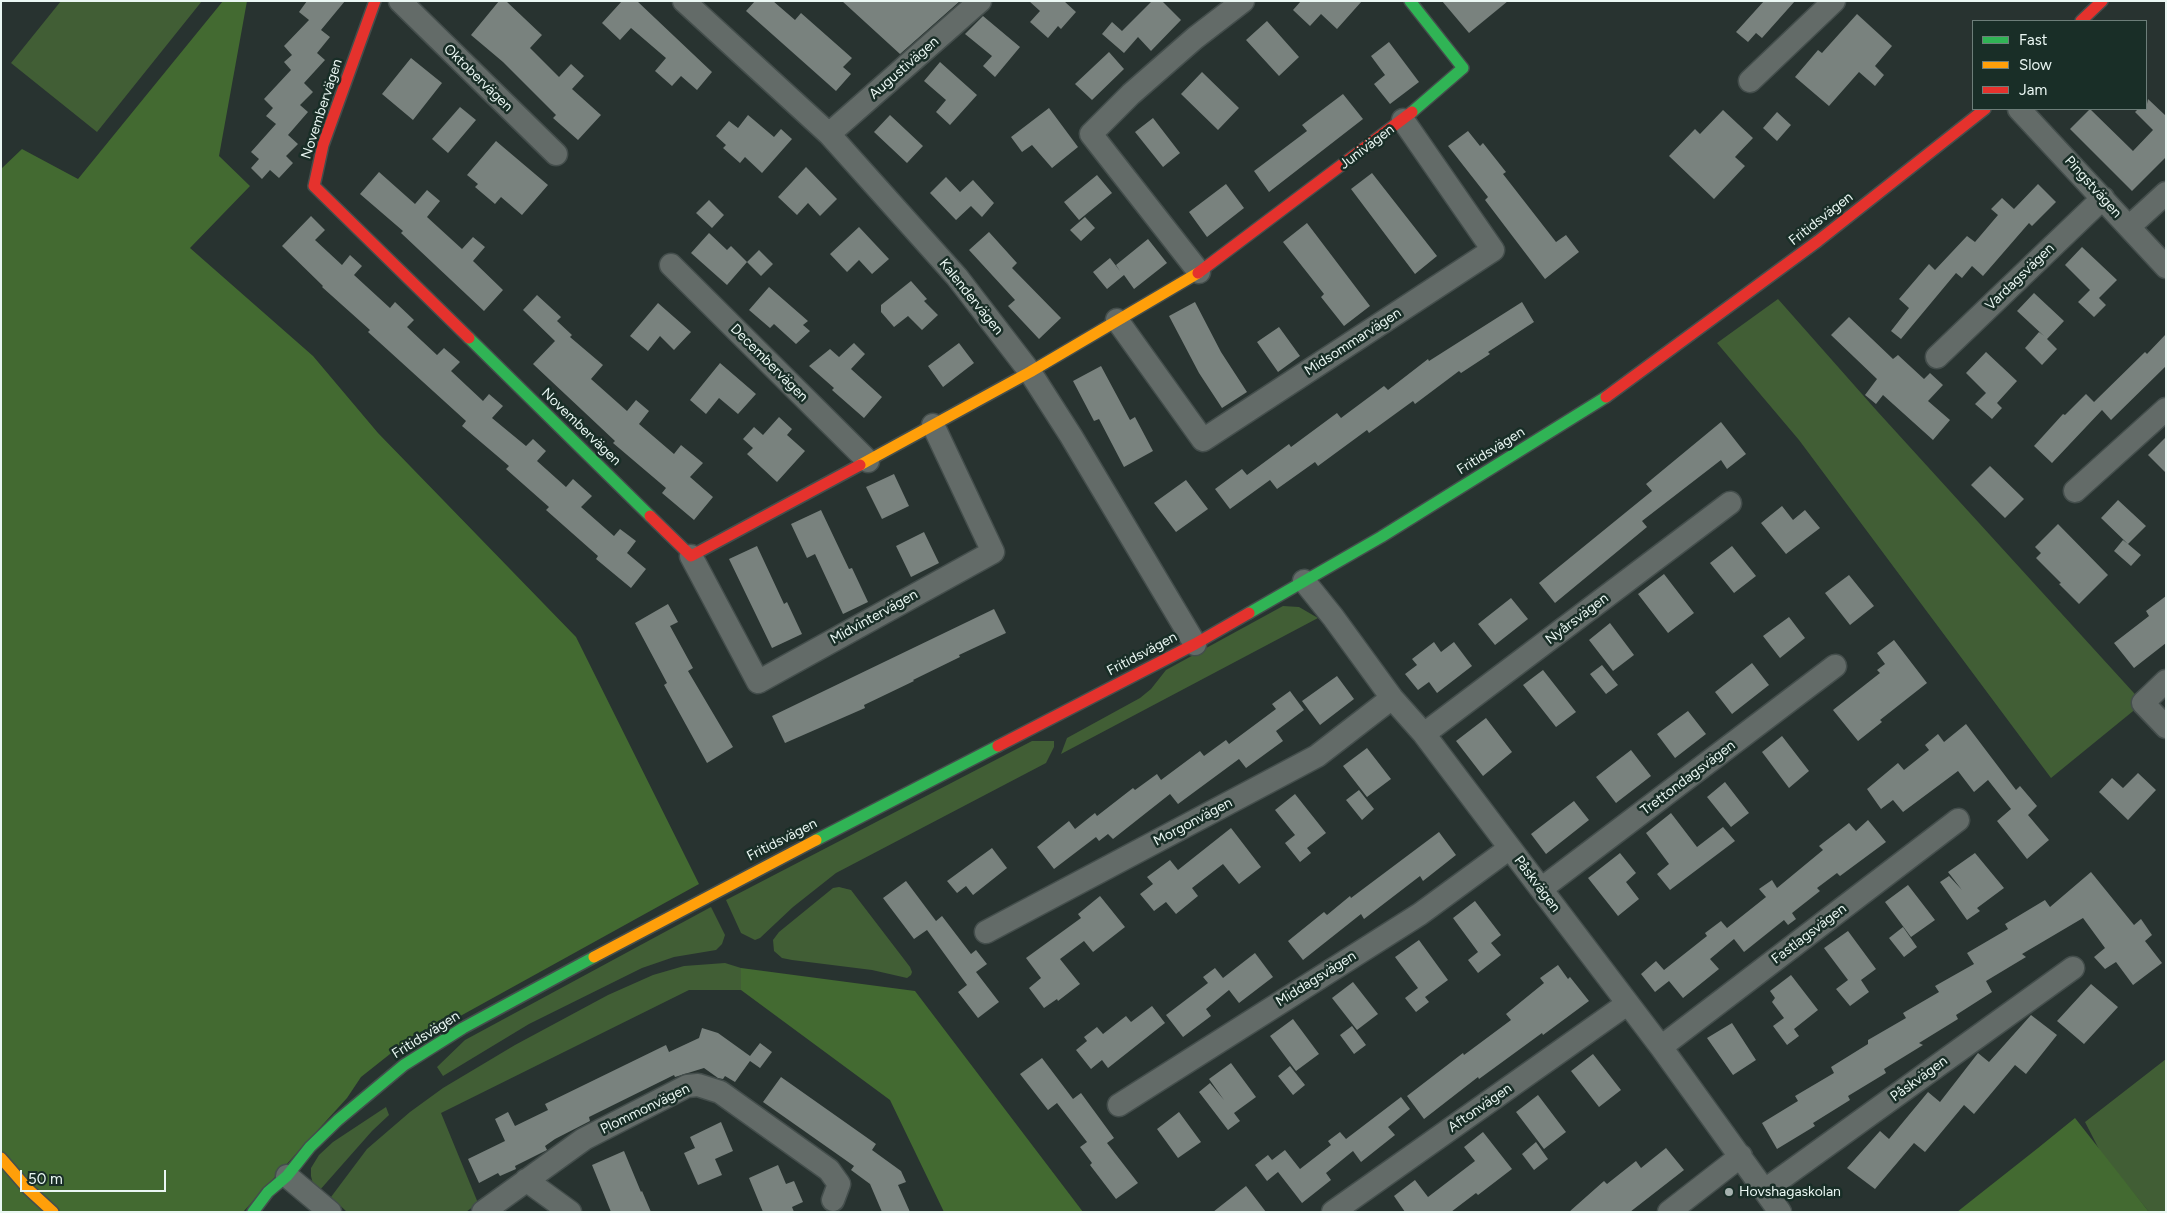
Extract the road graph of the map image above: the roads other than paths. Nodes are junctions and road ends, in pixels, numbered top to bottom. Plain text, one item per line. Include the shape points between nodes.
1 (375, 1) edge
2 (400, 1) edge
3 (684, 1) edge
4 (1244, 1) edge
5 (1410, 1) edge
6 (1834, 1) edge
7 (2102, 1) edge
8 (980, 2) edge
9 (2082, 20) edge
10 (1750, 81) dead end
11 (1983, 110) edge
12 (2020, 110) edge
13 (1403, 120) junction
14 (828, 134) junction
15 (556, 154) dead end
16 (2166, 193) edge
17 (2103, 198) junction
18 (2129, 227) junction
19 (671, 265) dead end
20 (2166, 267) edge
21 (1198, 272) junction
22 (1117, 320) junction
23 (1937, 357) dead end
24 (1030, 372) junction
25 (2166, 409) edge
26 (933, 425) junction
27 (868, 461) junction
28 (2075, 491) dead end
29 (1730, 503) dead end
30 (691, 556) junction
31 (1304, 582) junction
32 (1194, 644) junction
33 (1835, 666) dead end
34 (2166, 681) edge
35 (1392, 698) junction
36 (2166, 727) edge
37 (1424, 734) junction
38 (1958, 820) dead end
39 (1510, 848) junction
40 (1542, 889) junction
41 (986, 932) dead end
42 (2073, 968) dead end
43 (1627, 1004) junction
44 (1661, 1048) junction
45 (1119, 1104) dead end
46 (1741, 1156) junction
47 (1, 1158) edge
48 (287, 1176) junction
49 (526, 1180) junction
50 (1765, 1190) junction
51 (280, 1198) dead end
52 (832, 1200) dead end
53 (53, 1212) edge
54 (253, 1212) edge
55 (330, 1212) edge
56 (484, 1212) edge
57 (570, 1212) edge
58 (1333, 1212) edge
59 (1669, 1212) edge
60 (1780, 1212) edge

1 - 30 main road, Novembervägen via 323,145 314,186
2 - 15 street, Oktobervägen
3 - 14 street, Kalendervägen
4 - 21 street via 1195,38 1131,94 1092,134
5 - 13 main road, Junivägen via 1463,68
6 - 10 street
7 - 9 main road
8 - 14 street, Augustivägen
11 - 31 main road, Fritidsvägen via 1818,241 1598,403
12 - 17 street, Pingstvägen
13 - 21 main road, Junivägen
13 - 22 street, Midsommarvägen via 1493,250 1203,440
14 - 24 street, Kalendervägen via 957,277
16 - 18 street
17 - 18 street, Pingstvägen
17 - 23 street, Vardagsvägen
18 - 20 street, Pingstvägen
19 - 27 street, Decembervägen
21 - 22 main road, Junivägen
22 - 24 main road, Junivägen
24 - 26 main road
24 - 32 street, Kalendervägen via 1090,466
25 - 28 street
26 - 27 main road
26 - 30 street, Midvintervägen via 993,552 758,682
27 - 30 main road
29 - 37 street, Nyårsvägen
31 - 32 main road, Fritidsvägen
31 - 35 street, Påskvägen
32 - 48 main road, Fritidsvägen via 699,900 463,1028 404,1065 370,1092 310,1147
33 - 40 street, Trettondagsvägen
34 - 36 street via 2143,702
35 - 37 street, Påskvägen
35 - 41 street, Morgonvägen via 1317,756
37 - 39 street, Påskvägen
38 - 44 street, Fastlagsvägen
39 - 40 street, Påskvägen
39 - 45 street, Middagsvägen via 1420,914
40 - 43 street, Påskvägen
42 - 50 street, Påskvägen
43 - 44 street, Påskvägen
43 - 58 street, Aftonvägen
44 - 46 street, Påskvägen
46 - 50 street, Påskvägen
46 - 59 street
47 - 53 main road via 28,1190
48 - 51 main road, Fritidsvägen
48 - 54 main road, Fritidsvägen via 268,1192
48 - 55 street
49 - 52 street, Plommonvägen via 584,1139 687,1086 698,1085 720,1092 829,1170 839,1184
49 - 56 street, Plommonvägen
49 - 57 street
50 - 60 street, Påskvägen

